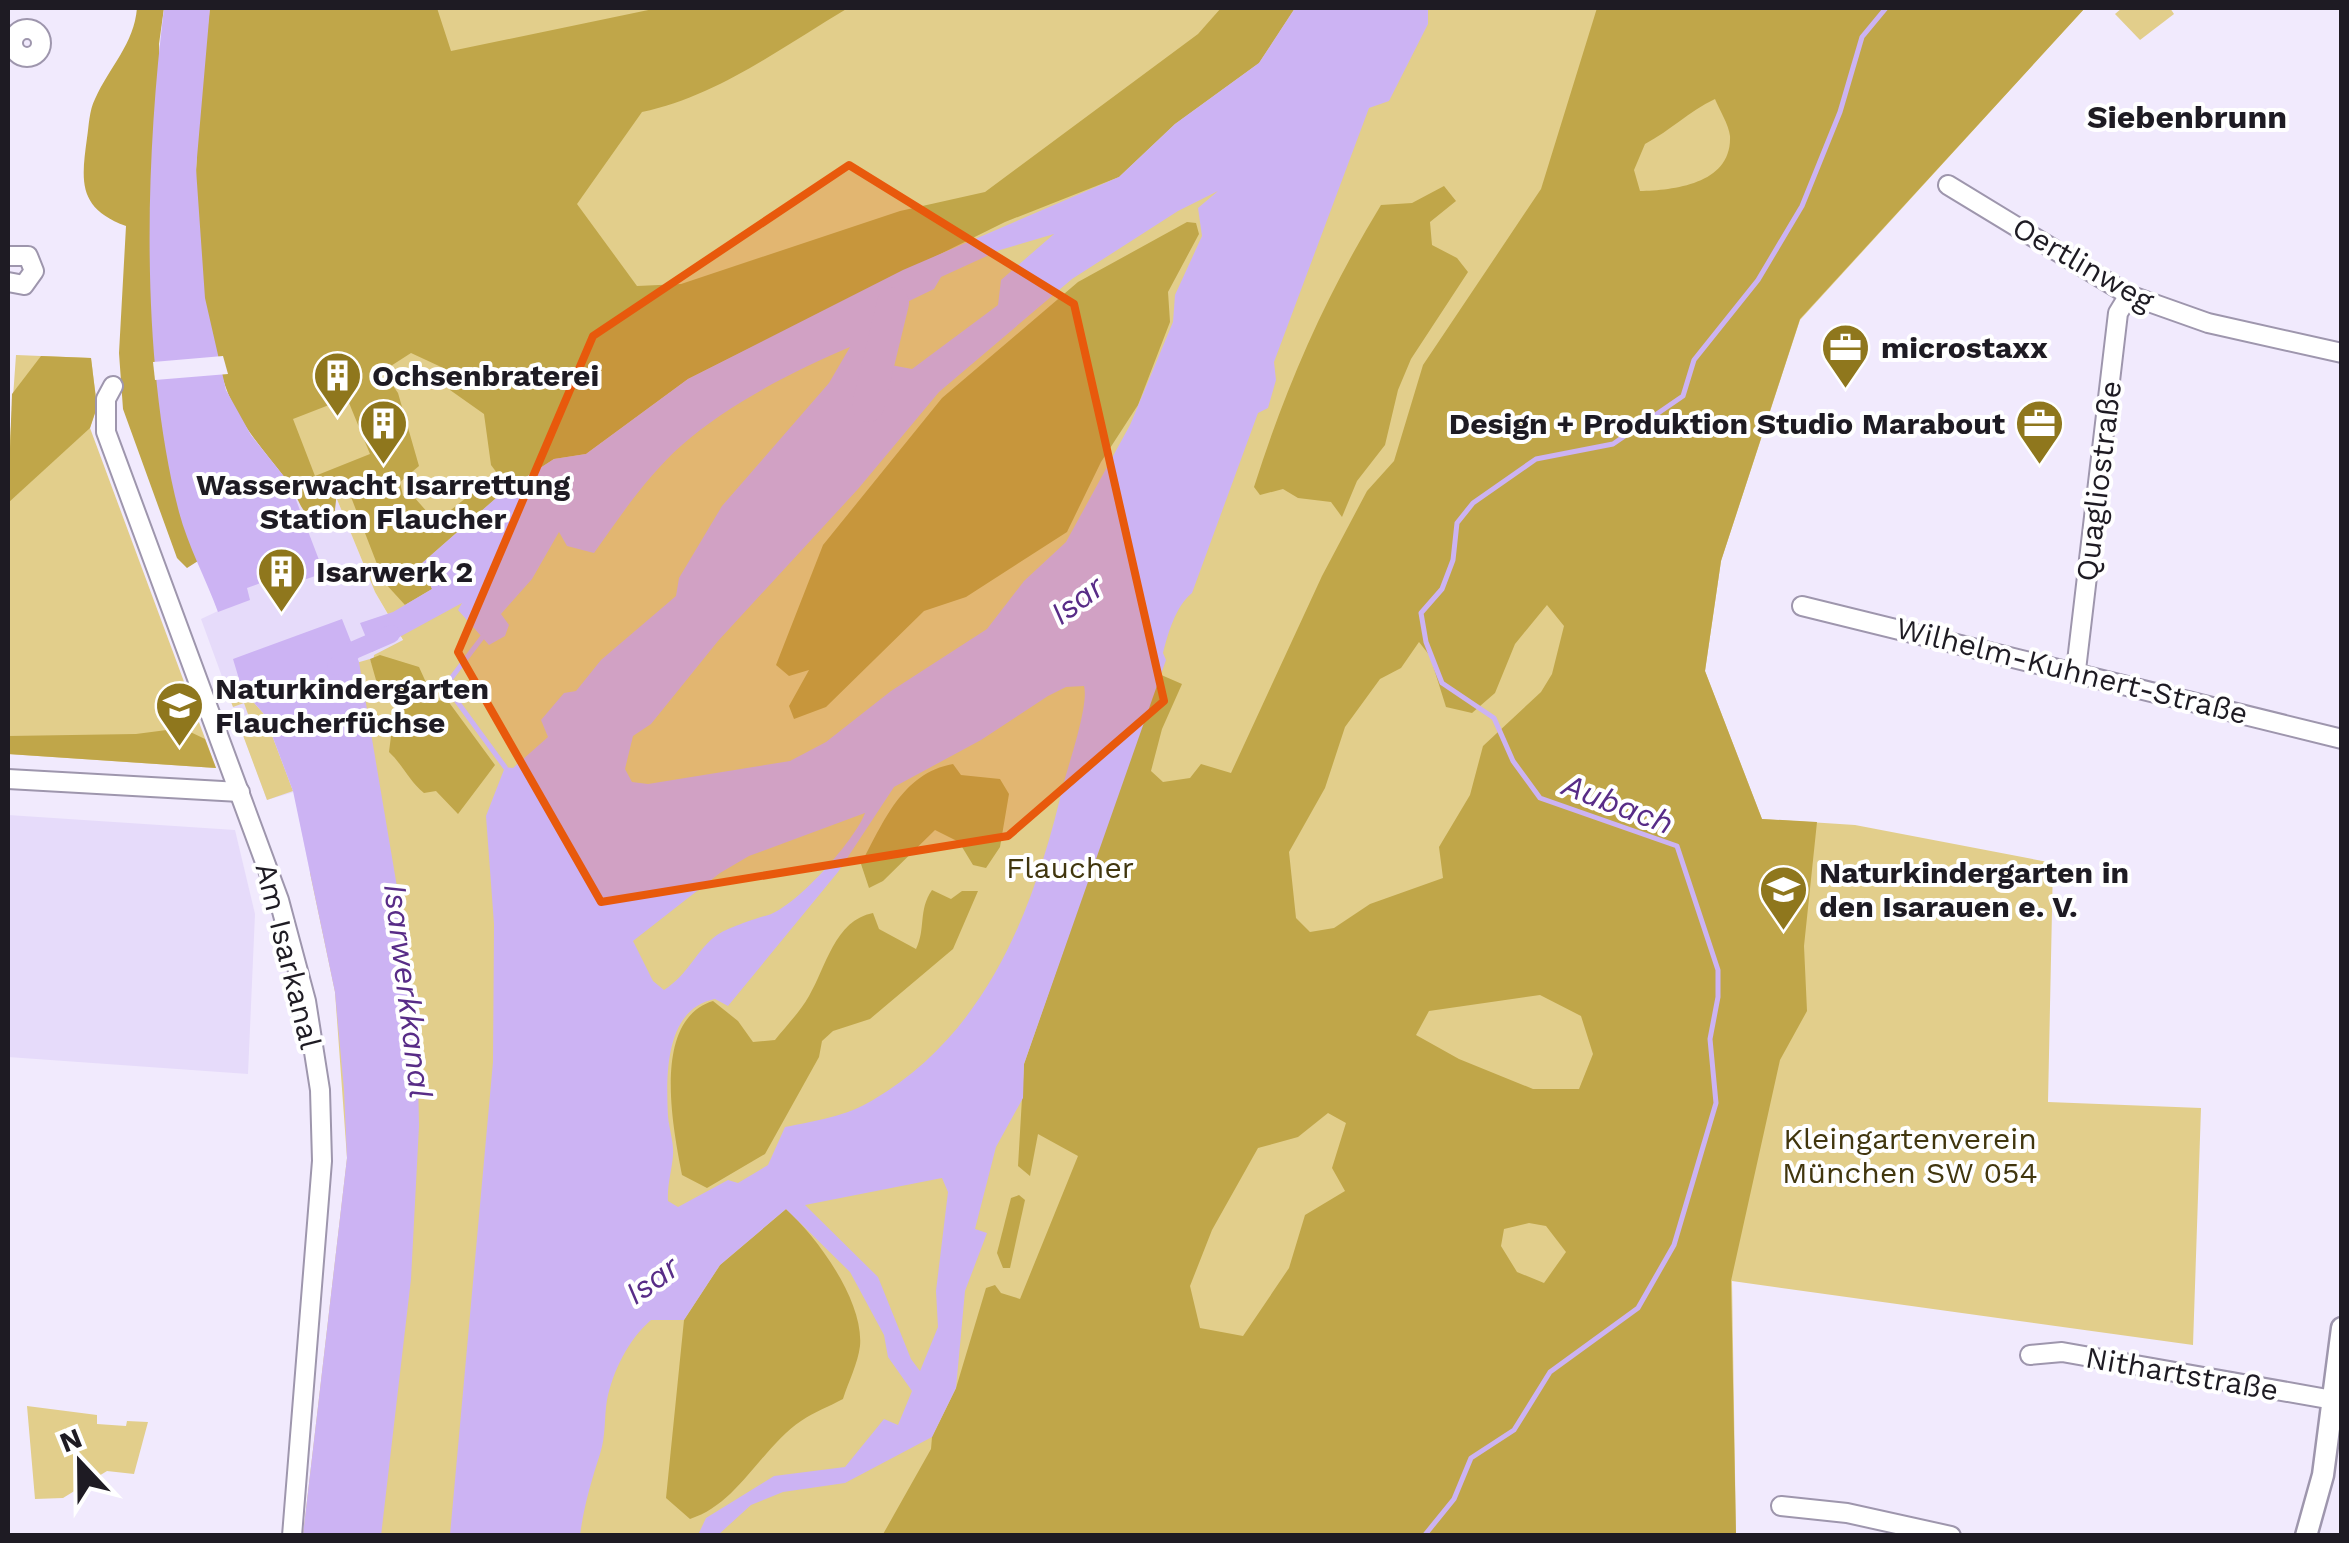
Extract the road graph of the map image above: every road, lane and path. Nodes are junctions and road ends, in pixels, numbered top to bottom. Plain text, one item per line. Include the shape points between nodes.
1 (1948, 185) dead end
2 (8, 256) edge
3 (8, 282) edge
4 (2128, 295) junction
5 (2342, 353) edge
6 (113, 386) dead end
7 (1802, 606) dead end
8 (2076, 670) junction
9 (2342, 739) edge
10 (8, 779) edge
11 (240, 792) junction
12 (2342, 1328) edge
13 (2030, 1355) dead end
14 (2334, 1400) junction
15 (1781, 1506) dead end
16 (292, 1536) edge
17 (1950, 1536) edge
18 (2306, 1536) edge

1 - 4 street, Oertlinweg
2 - 3 street via 22,253 34,271 24,285
4 - 5 street, Oertlinweg via 2208,323
4 - 8 street, Quagliostraße via 2118,314
6 - 11 street, Am Isarkanal via 106,432
7 - 8 street, Wilhelm-Kuhnert-Straße
8 - 9 street, Wilhelm-Kuhnert-Straße
10 - 11 street
11 - 16 street, Am Isarkanal via 279,900 306,1001 320,1090 319,1217
12 - 14 street
13 - 14 street, Nithartstraße via 2062,1352
14 - 18 street
15 - 17 street

